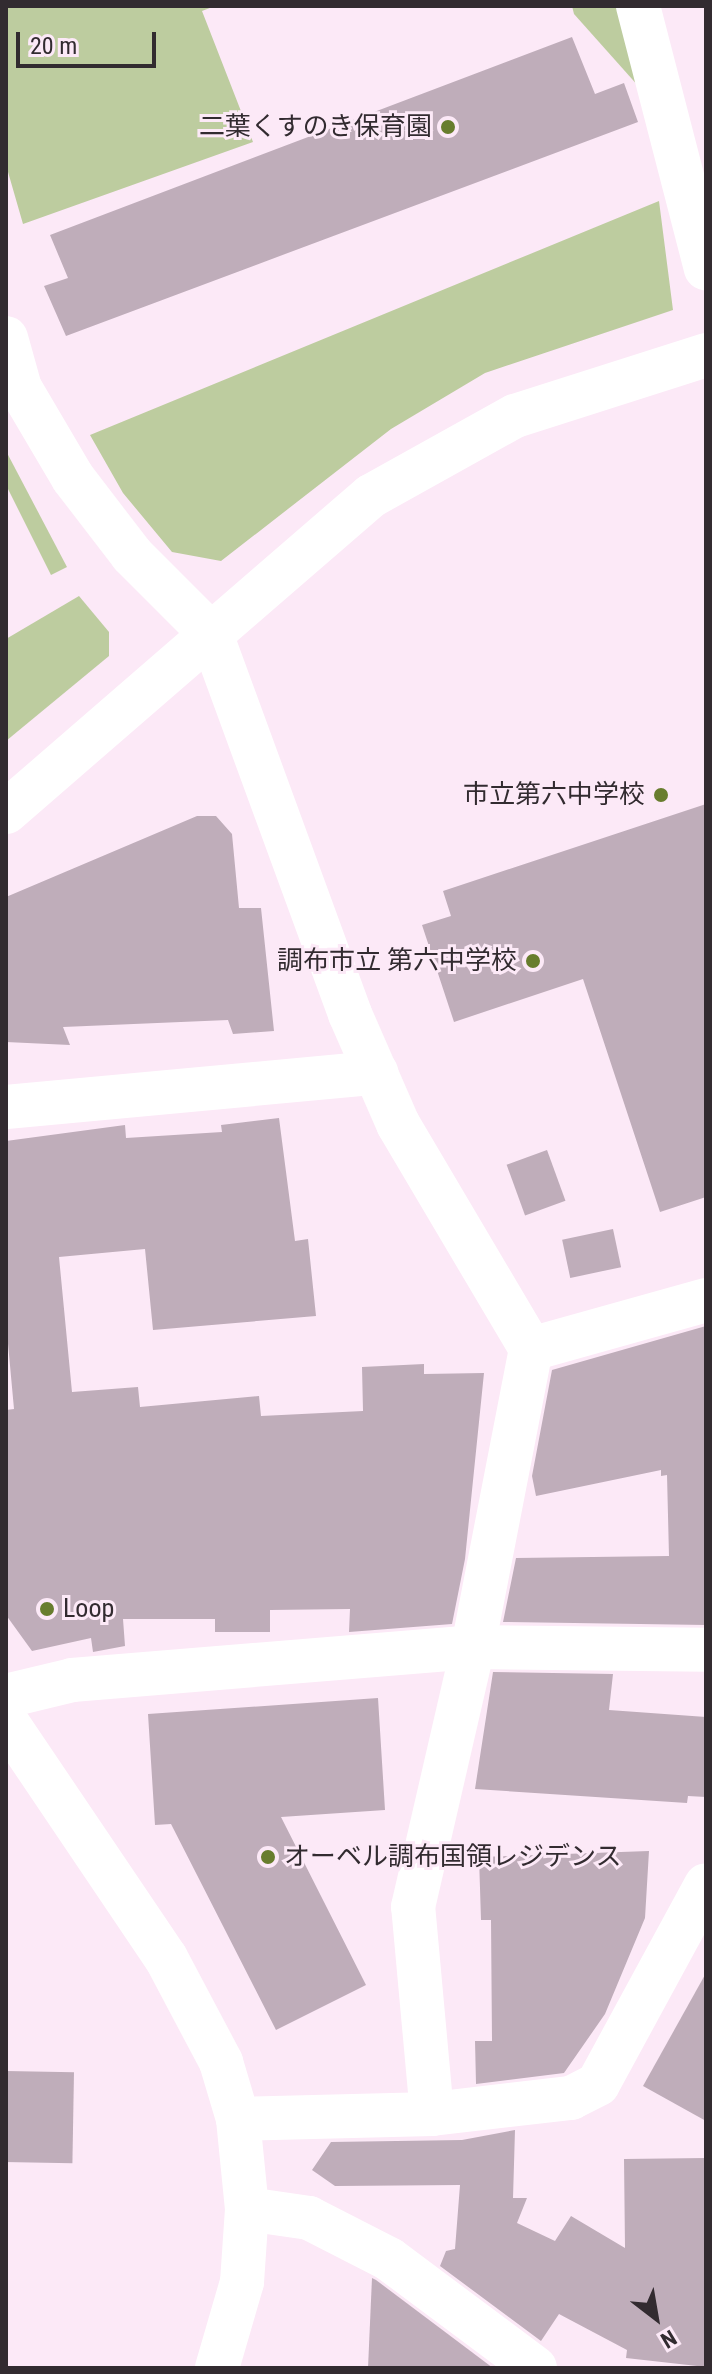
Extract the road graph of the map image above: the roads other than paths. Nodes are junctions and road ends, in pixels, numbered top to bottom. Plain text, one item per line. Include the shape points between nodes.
1 (638, 6) edge
2 (706, 268) edge
3 (6, 338) edge
4 (706, 355) edge
5 (211, 634) junction
6 (6, 812) edge
7 (376, 1073) junction
8 (6, 1107) edge
9 (706, 1300) edge
10 (531, 1349) junction
11 (473, 1647) junction
12 (706, 1650) edge
13 (6, 1696) edge
14 (6, 1721) edge
15 (706, 1885) edge
16 (432, 2114) junction
17 (238, 2119) junction
18 (247, 2209) junction
19 (217, 2368) edge
20 (535, 2368) edge

1 - 2 street
3 - 5 street via 20,388 73,478 132,555
4 - 5 street via 515,416 384,489
5 - 6 street
5 - 7 street
7 - 8 street
7 - 10 street via 398,1124
9 - 10 street
10 - 11 street
11 - 12 street
11 - 13 street via 72,1680
11 - 16 street via 413,1907
14 - 17 street via 166,1958 221,2062
15 - 16 street via 598,2084 571,2098
16 - 17 street
17 - 18 street
18 - 19 street via 242,2282
18 - 20 street via 309,2218 389,2259

